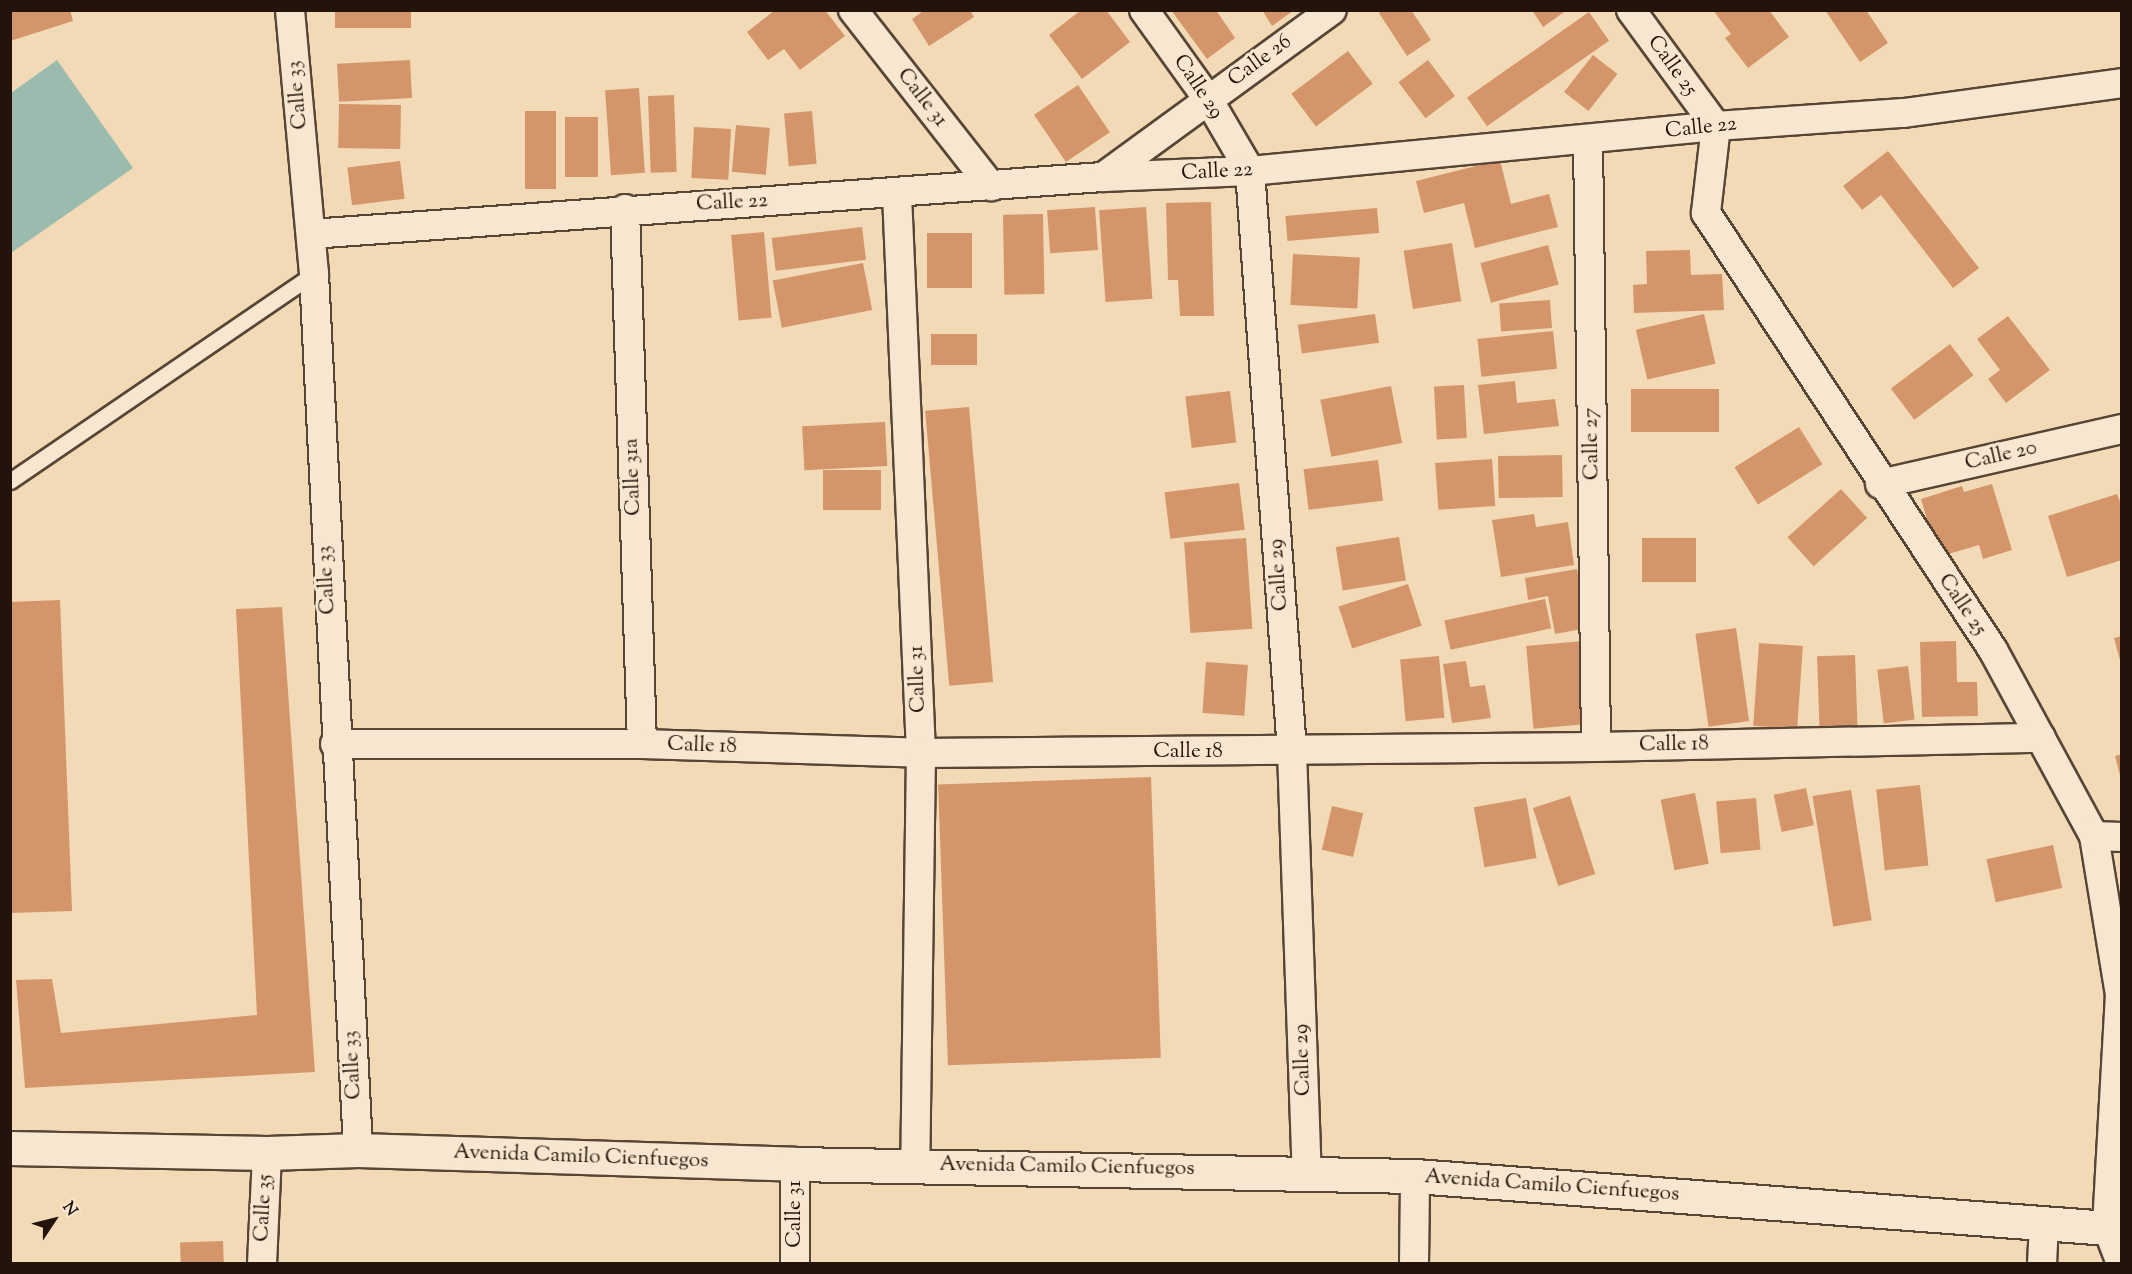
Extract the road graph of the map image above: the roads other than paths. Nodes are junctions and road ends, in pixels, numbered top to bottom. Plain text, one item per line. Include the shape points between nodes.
1 (290, 10) edge
2 (853, 10) edge
3 (1144, 10) edge
4 (1332, 10) edge
5 (1631, 10) edge
6 (2121, 83) edge
7 (1208, 99) junction
8 (1716, 126) junction
9 (1588, 140) junction
10 (1250, 171) junction
11 (1103, 177) junction
12 (991, 186) junction
13 (897, 194) junction
14 (625, 209) junction
15 (311, 234) junction
16 (314, 274) junction
17 (2121, 429) edge
18 (10, 481) edge
19 (1880, 484) junction
20 (2042, 738) junction
21 (335, 744) junction
22 (642, 744) junction
23 (1596, 747) junction
24 (1292, 751) junction
25 (921, 753) junction
26 (2094, 836) junction
27 (2121, 837) edge
28 (10, 1148) edge
29 (358, 1150) junction
30 (267, 1153) junction
31 (795, 1164) junction
32 (915, 1164) junction
33 (1307, 1172) junction
34 (1415, 1176) junction
35 (2044, 1223) junction
36 (2114, 1228) edge
37 (262, 1263) edge
38 (795, 1263) edge
39 (1413, 1263) edge
40 (2042, 1263) edge
41 (2121, 1263) edge

1 - 15 street, Calle 33
2 - 12 street, Calle 31
3 - 7 street, Calle 29
4 - 7 street, Calle 26
5 - 8 street, Calle 25
6 - 8 street, Calle 22 via 1904,113
7 - 10 street, Calle 29
7 - 11 street, Calle 26
8 - 9 street, Calle 22
8 - 19 street, Calle 25 via 1706,213
9 - 10 street, Calle 22
9 - 23 street, Calle 27
10 - 11 street, Calle 22
10 - 24 street, Calle 29
11 - 12 street, Calle 22
12 - 13 street, Calle 22
13 - 14 street, Calle 22
13 - 25 street, Calle 31
14 - 15 street, Calle 22
14 - 22 street, Calle 31a
15 - 16 street, Calle 33
16 - 18 lane
16 - 21 street, Calle 33
17 - 19 street, Calle 20
19 - 20 street, Calle 25 via 1993,650
20 - 23 street, Calle 18
20 - 26 street, Calle 25
21 - 22 street, Calle 18
21 - 29 street, Calle 33
22 - 25 street, Calle 18
23 - 24 street, Calle 18
24 - 25 street, Calle 18
24 - 33 street, Calle 29
25 - 32 street, Calle 31
26 - 27 street
26 - 36 street, Calle 25 via 2120,994
28 - 30 main road, Avenida Camilo Cienfuegos
29 - 30 main road, Avenida Camilo Cienfuegos
29 - 31 main road, Avenida Camilo Cienfuegos
30 - 37 street, Calle 35
31 - 32 main road, Avenida Camilo Cienfuegos
31 - 38 street, Calle 31
32 - 33 main road, Avenida Camilo Cienfuegos
33 - 34 main road, Avenida Camilo Cienfuegos
34 - 35 main road, Avenida Camilo Cienfuegos
34 - 39 street
35 - 36 main road, Avenida Camilo Cienfuegos
35 - 40 street
36 - 41 street, Calle 25

